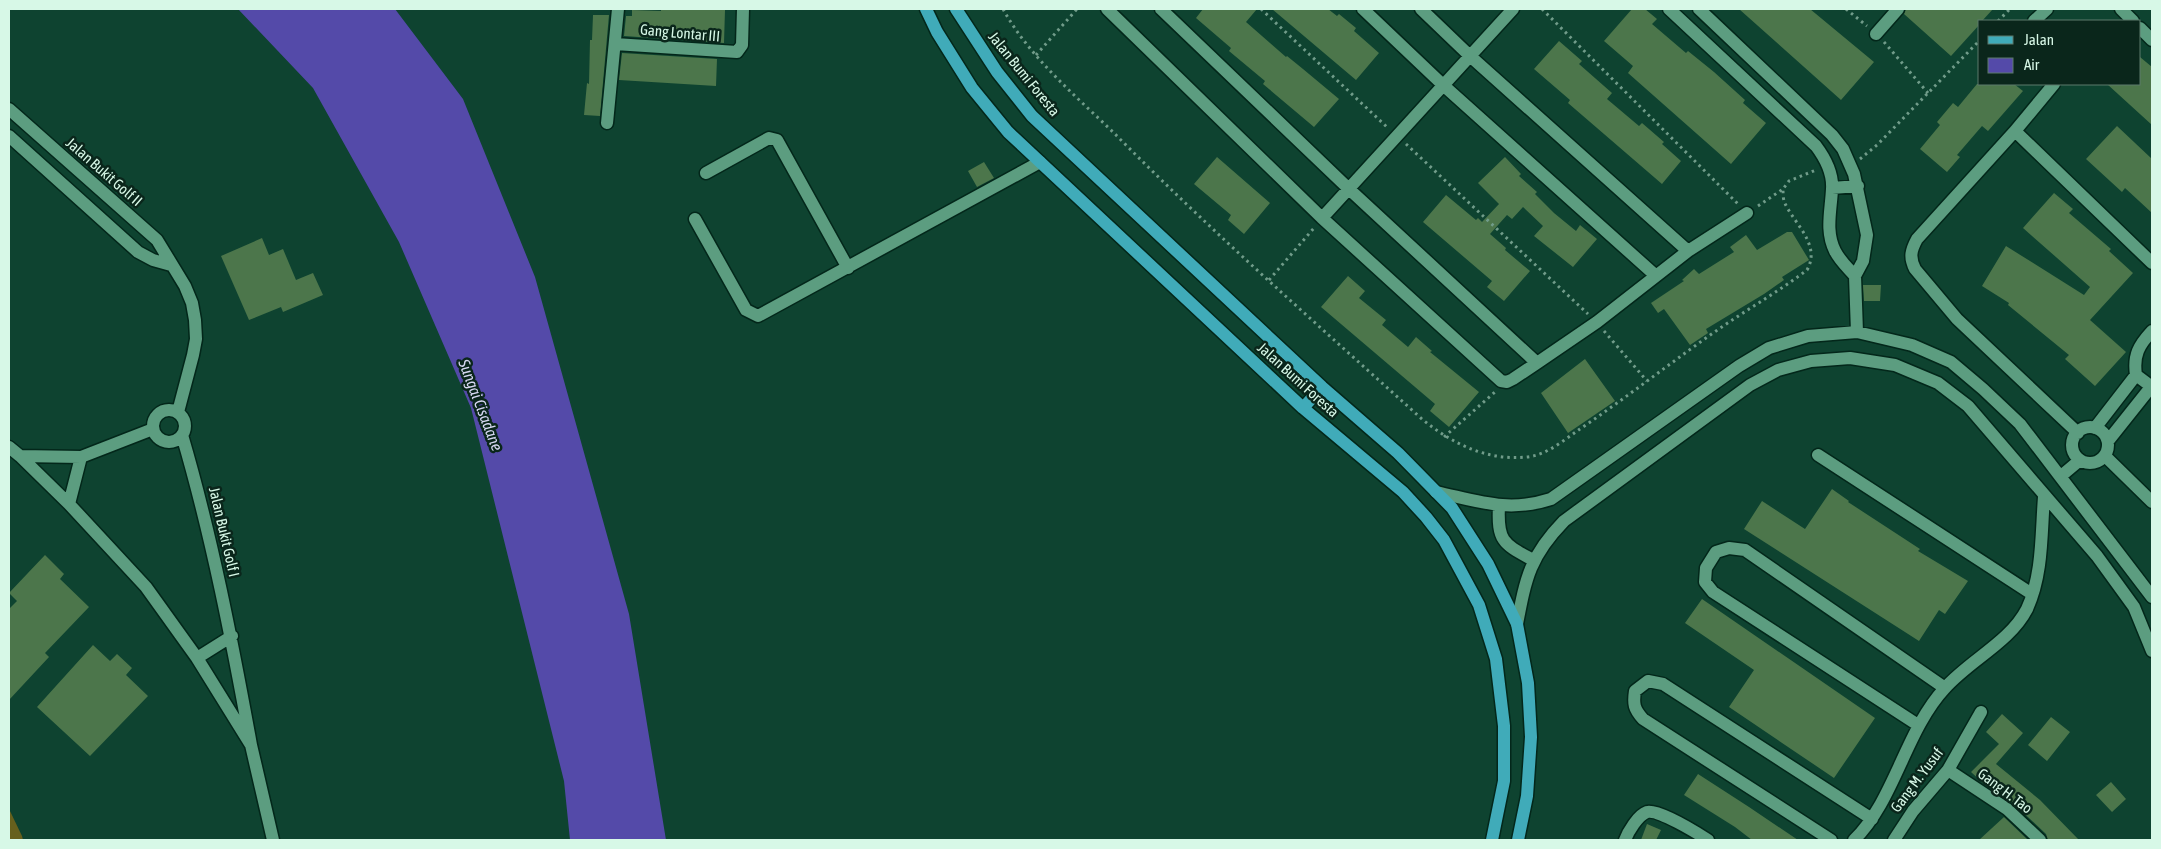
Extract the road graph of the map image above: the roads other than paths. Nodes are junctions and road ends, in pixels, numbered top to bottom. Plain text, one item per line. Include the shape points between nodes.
1 (617, 9) edge
2 (743, 9) edge
3 (926, 9) edge
4 (956, 9) edge
5 (1107, 9) edge
6 (1161, 9) edge
7 (1363, 9) edge
8 (1421, 9) edge
9 (1513, 9) edge
10 (1669, 9) edge
11 (1699, 9) edge
12 (1898, 9) edge
13 (2047, 9) edge
14 (2121, 9) edge
15 (2035, 20) edge
16 (2132, 20) edge
17 (2141, 29) edge
18 (1876, 34) road end
19 (2152, 40) edge
20 (615, 44) junction
21 (1470, 56) junction
22 (1443, 85) junction
23 (2053, 85) edge
24 (9, 109) edge
25 (607, 123) dead end
26 (2015, 130) junction
27 (9, 136) edge
28 (1040, 162) junction
29 (706, 173) dead end
30 (1858, 186) junction
31 (1832, 188) junction
32 (1350, 190) junction
33 (1747, 213) road end
34 (1322, 218) junction
35 (694, 219) dead end
36 (1688, 251) junction
37 (2152, 263) edge
38 (171, 266) junction
39 (848, 268) junction
40 (1655, 275) junction
41 (1855, 276) junction
42 (2152, 331) edge
43 (1857, 332) junction
44 (1537, 363) junction
45 (2136, 375) junction
46 (1322, 387) junction
47 (2152, 387) edge
48 (1303, 408) junction
49 (178, 412) junction
50 (153, 428) junction
51 (2094, 428) junction
52 (2078, 433) junction
53 (182, 435) junction
54 (2108, 441) junction
55 (1625, 446) junction
56 (9, 447) edge
57 (1818, 454) dead end
58 (20, 456) junction
59 (2105, 456) junction
60 (81, 458) junction
61 (2080, 460) junction
62 (1639, 465) junction
63 (2061, 476) junction
64 (1436, 492) junction
65 (2044, 497) junction
66 (2152, 502) edge
67 (69, 504) junction
68 (1499, 506) junction
69 (1533, 560) junction
70 (2032, 594) junction
71 (2152, 598) edge
72 (1517, 624) junction
73 (232, 636) junction
74 (2152, 651) edge
75 (197, 658) junction
76 (1945, 688) junction
77 (1981, 712) dead end
78 (1918, 725) junction
79 (251, 745) junction
80 (1948, 770) junction
81 (1872, 819) junction
82 (273, 840) edge
83 (1492, 840) edge
84 (1518, 840) edge
85 (1624, 840) edge
86 (1708, 840) edge
87 (1831, 840) edge
88 (1854, 840) edge
89 (1894, 840) edge
90 (2040, 840) edge

1 - 20 street
2 - 20 street, Gang Lontar III via 741,49 733,54
3 - 28 main road, Jalan Bumi Foresta via 972,88 1008,132
4 - 46 main road, Jalan Bumi Foresta via 997,72 1032,116
5 - 34 street
6 - 32 street
7 - 22 street
8 - 21 street
9 - 21 street
10 - 31 street via 1816,146 1829,168
11 - 30 street via 1832,135 1843,149
12 - 18 street
13 - 15 street
14 - 16 street
17 - 19 street
20 - 25 street
21 - 22 street
21 - 36 street
22 - 32 street
22 - 40 street
23 - 26 street
24 - 38 street, Jalan Bukit Golf II via 157,240
26 - 37 street
26 - 52 street via 1917,239 1911,251 1911,261 1957,319
27 - 38 street via 138,252
28 - 39 street
28 - 48 main road, Jalan Bumi Foresta
29 - 39 street via 769,138 777,140
30 - 31 street
30 - 41 street via 1867,235 1862,261
31 - 41 street via 1830,236 1835,251
32 - 34 street
32 - 44 street
33 - 36 street
34 - 44 street via 1497,379 1507,382
35 - 39 street via 746,310 754,315 766,312
36 - 40 street
38 - 49 street, Jalan Bukit Golf II via 185,286 195,320 193,355
40 - 44 street via 1597,322
41 - 43 street
42 - 45 street via 2137,348
43 - 55 street via 1808,336 1769,348
43 - 63 street via 1912,345 1951,362 2020,424
45 - 47 street
45 - 51 street
46 - 48 main road
46 - 64 main road, Jalan Bumi Foresta via 1398,453
47 - 54 street
48 - 83 main road, Jalan Bumi Foresta via 1403,492 1426,517 1444,540 1479,605 1496,660 1504,726 1504,781
49 - 50 street via 162,411 155,418
49 - 53 street via 185,425
50 - 53 street via 158,438 168,442
50 - 60 street
51 - 52 street
51 - 54 street
52 - 61 street via 2072,447
53 - 73 street, Jalan Bukit Golf I
54 - 59 street
55 - 62 street
55 - 68 street via 1551,499 1530,506
56 - 58 street, Jalan Bukit Golf I
57 - 70 street
58 - 60 street
58 - 67 street, Jalan Bukit Golf I
59 - 61 street via 2093,463
59 - 66 street
60 - 67 street
61 - 63 street
62 - 65 street via 1750,385 1778,370 1811,361 1850,358 1895,365 1938,383 1968,406
62 - 69 street via 1564,521 1546,539
63 - 71 street
64 - 68 street
64 - 72 main road, Jalan Bumi Foresta via 1452,508 1488,564
65 - 70 street via 2038,573
65 - 74 street via 2097,556 2134,607
67 - 75 street, Jalan Bukit Golf I via 146,587
68 - 69 street via 1498,526 1502,538
69 - 72 street
70 - 76 street via 2021,618 2009,632
72 - 84 main road, Jalan Bumi Foresta via 1528,683 1531,737
73 - 75 street
73 - 79 street, Jalan Bukit Golf I
75 - 79 street, Jalan Bukit Golf I
76 - 78 street
76 - 78 street via 1745,550 1730,548 1716,552 1706,568 1705,582 1712,592
77 - 80 street, Gang M. Yusuf
78 - 81 street
79 - 82 street, Jalan Bukit Golf I
80 - 89 street, Gang M. Yusuf via 1913,811
80 - 90 street, Gang H. Tao via 2007,809
81 - 87 street via 1663,684 1648,681 1635,692 1635,710 1643,718
81 - 88 street
85 - 86 street via 1646,812 1656,812

